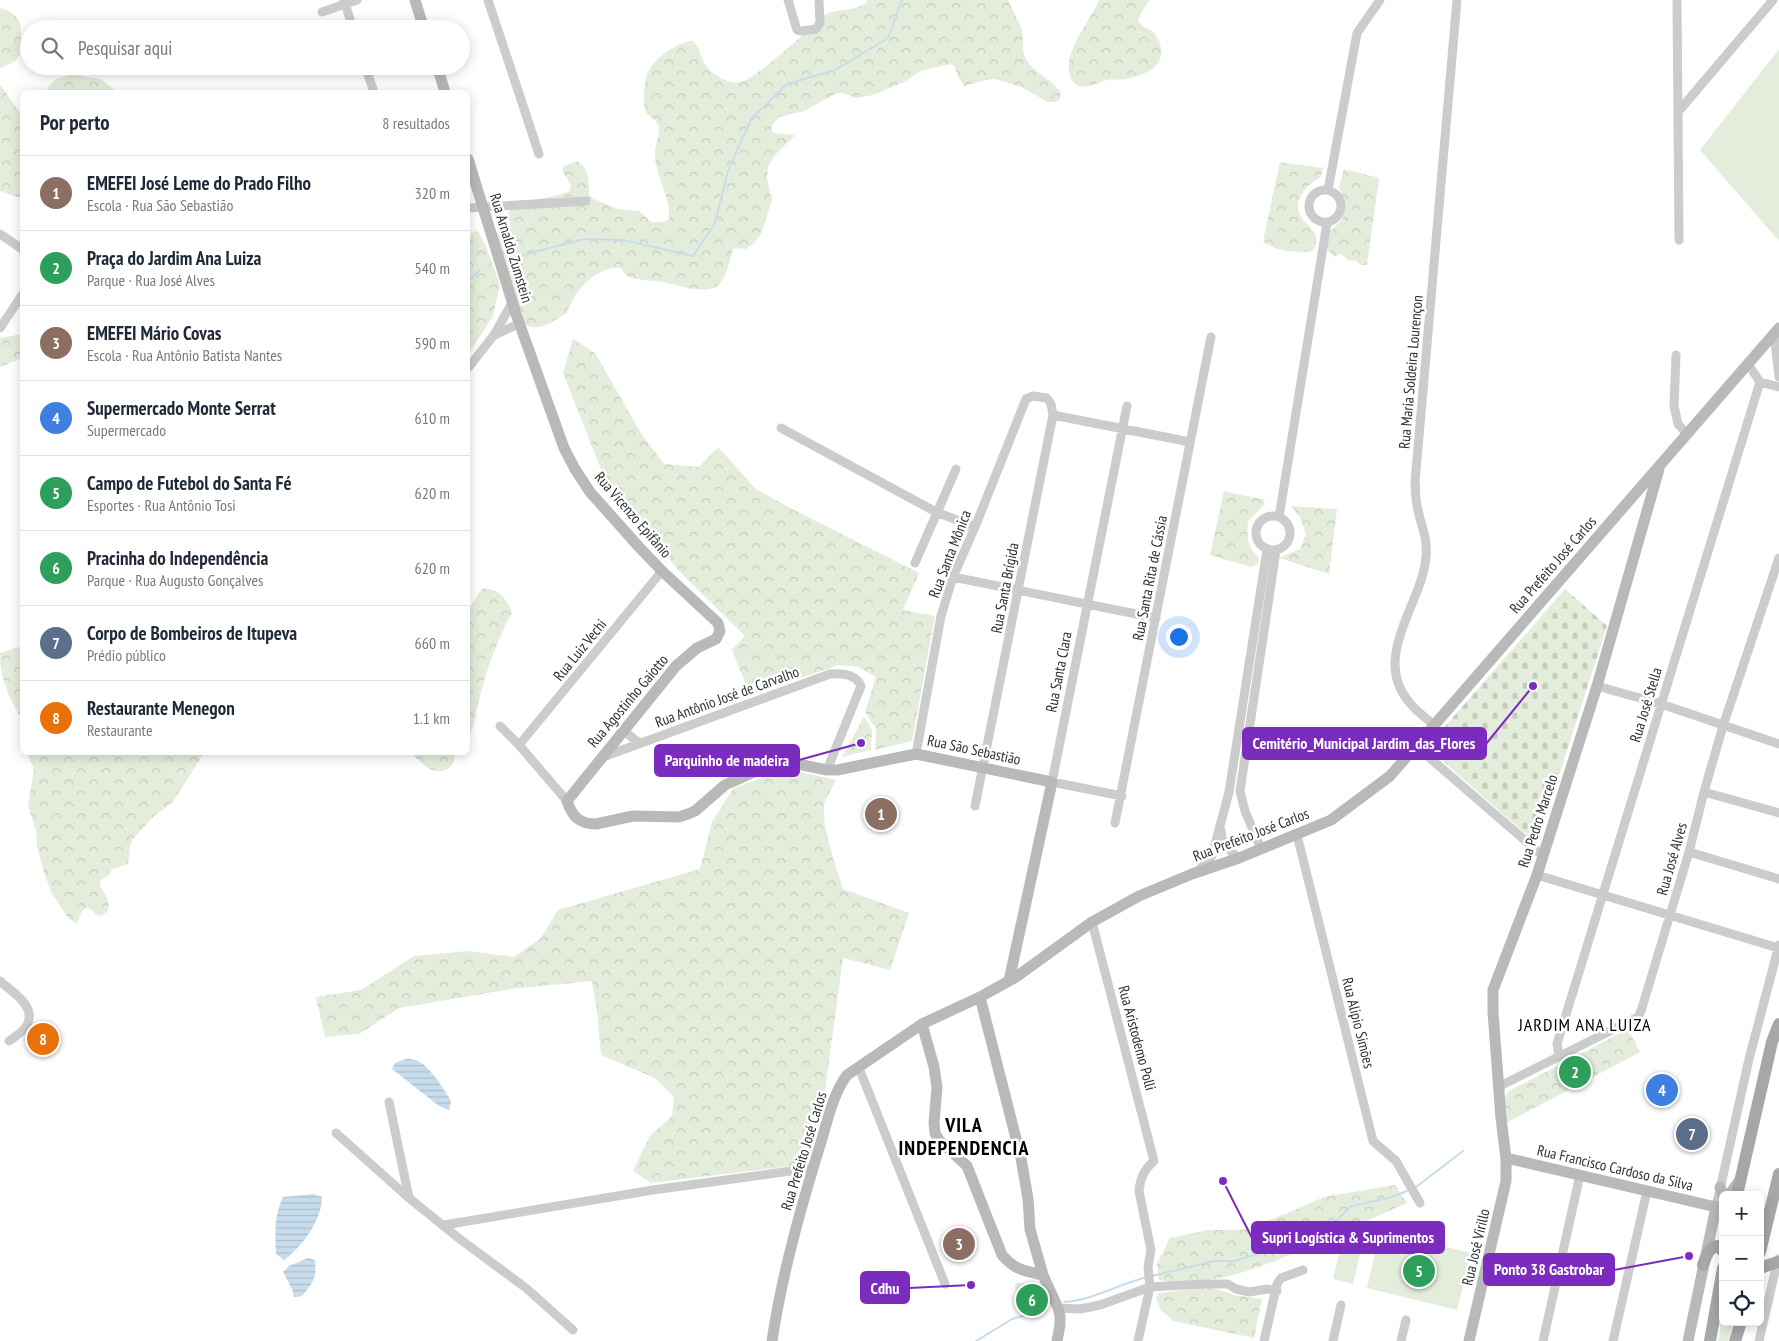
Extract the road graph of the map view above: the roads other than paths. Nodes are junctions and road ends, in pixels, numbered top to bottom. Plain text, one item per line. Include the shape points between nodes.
1 (357, 0) edge
2 (415, 0) edge
3 (488, 0) edge
4 (788, 0) edge
5 (819, 0) edge
6 (1380, 0) edge
7 (1457, 0) edge
8 (1677, 0) edge
9 (1774, 0) edge
10 (344, 2) edge
11 (322, 12) dead end
12 (350, 20) edge
13 (421, 20) edge
14 (368, 75) edge
15 (440, 75) edge
16 (373, 90) edge
17 (445, 90) edge
18 (1678, 112) junction
19 (539, 154) dead end
20 (470, 165) edge
21 (1328, 190) junction
22 (586, 201) dead end
23 (483, 207) junction
24 (470, 208) edge
25 (1327, 222) junction
26 (0, 234) edge
27 (1679, 240) dead end
28 (20, 248) edge
29 (20, 297) edge
30 (512, 303) junction
31 (3, 317) edge
32 (520, 323) junction
33 (0, 328) edge
34 (1776, 331) edge
35 (494, 335) junction
36 (1211, 337) dead end
37 (528, 344) joint
38 (1676, 355) dead end
39 (1748, 364) junction
40 (470, 365) edge
41 (1779, 377) edge
42 (1760, 382) junction
43 (1779, 387) edge
44 (1127, 406) dead end
45 (1053, 415) junction
46 (781, 428) dead end
47 (1122, 428) junction
48 (1687, 434) junction
49 (1190, 442) junction
50 (1660, 465) junction
51 (956, 469) dead end
52 (1643, 485) junction
53 (1652, 496) junction
54 (937, 512) junction
55 (1279, 517) junction
56 (975, 527) junction
57 (1272, 550) junction
58 (1779, 558) edge
59 (915, 564) dead end
60 (1778, 568) edge
61 (662, 571) junction
62 (953, 577) junction
63 (1018, 591) junction
64 (1087, 605) junction
65 (1156, 618) junction
66 (720, 631) joint
67 (1597, 686) junction
68 (1661, 704) junction
69 (1434, 725) junction
70 (500, 726) dead end
71 (1723, 726) junction
72 (623, 730) junction
73 (639, 743) junction
74 (1779, 744) edge
75 (519, 745) junction
76 (1416, 746) junction
77 (916, 754) junction
78 (600, 758) junction
79 (984, 768) junction
80 (827, 770) junction
81 (1052, 782) junction
82 (1704, 792) junction
83 (1122, 796) junction
84 (566, 801) junction
85 (975, 806) dead end
86 (1779, 813) edge
87 (1221, 822) junction
88 (1115, 823) dead end
89 (1297, 835) junction
90 (1261, 849) junction
91 (1689, 852) junction
92 (1543, 856) junction
93 (1239, 858) junction
94 (1198, 872) junction
95 (1537, 875) junction
96 (1779, 879) edge
97 (1602, 896) junction
98 (1670, 916) junction
99 (1092, 922) junction
100 (1018, 944) junction
101 (1779, 947) edge
102 (1030, 966) junction
103 (0, 981) edge
104 (1009, 981) junction
105 (980, 997) junction
106 (922, 1024) junction
107 (1779, 1024) edge
108 (1777, 1036) edge
109 (9, 1042) dead end
110 (1559, 1056) junction
111 (859, 1068) junction
112 (1498, 1087) junction
113 (389, 1102) dead end
114 (336, 1133) dead end
115 (1506, 1158) junction
116 (813, 1168) junction
117 (1779, 1174) edge
118 (1580, 1175) junction
119 (1740, 1180) junction
120 (1646, 1191) junction
121 (1724, 1191) edge
122 (1725, 1191) edge
123 (1738, 1191) edge
124 (409, 1198) junction
125 (1420, 1204) dead end
126 (1719, 1208) edge
127 (1719, 1211) edge
128 (444, 1225) junction
129 (1764, 1236) edge
130 (1719, 1248) edge
131 (1778, 1259) edge
132 (1703, 1265) junction
133 (1764, 1266) edge
134 (1303, 1270) dead end
135 (1043, 1275) junction
136 (1721, 1281) edge
137 (1150, 1283) junction
138 (945, 1284) dead end
139 (1277, 1291) junction
140 (1341, 1305) dead end
141 (1058, 1308) junction
142 (1406, 1320) dead end
143 (1740, 1326) edge
144 (573, 1330) dead end
145 (772, 1341) edge
146 (1057, 1341) edge
147 (1138, 1341) edge
148 (1264, 1341) edge
149 (1333, 1341) edge
150 (1401, 1341) edge
151 (1469, 1341) edge
152 (1542, 1341) edge
153 (1614, 1341) edge
154 (1688, 1341) edge
155 (1710, 1341) edge
156 (1735, 1341) edge
157 (1759, 1341) edge

1 - 10 street
2 - 13 street
3 - 19 street
4 - 5 street via 797,30 802,31 816,29 820,23
6 - 21 street via 1357,33
7 - 69 street, Rua Maria Soldeira Lourençon via 1415,482 1426,538 1426,558 1394,668 1400,688 1409,702
8 - 18 street
9 - 18 street
10 - 11 street
10 - 12 street
14 - 16 street
15 - 17 street
18 - 27 street
20 - 23 street, Rua Arnaldo Zumstein
21 - 25 street via 1338,196 1342,209 1339,216
21 - 25 street via 1314,194 1309,204 1315,219
22 - 23 street
23 - 24 street
23 - 30 street, Rua Arnaldo Zumstein
25 - 55 street
26 - 28 street
29 - 31 street
30 - 32 street, Rua Arnaldo Zumstein
30 - 35 street
31 - 33 street
32 - 35 street
32 - 37 street, Rua Arnaldo Zumstein
34 - 39 street, Rua Prefeito José Carlos
34 - 41 street
35 - 40 street
36 - 49 street, Rua Santa Rita de Cássia
37 - 61 street, Rua Vicenzo Epifânio via 562,440 576,469 590,492
38 - 48 street via 1674,406 1678,424
39 - 42 street
39 - 48 street, Rua Prefeito José Carlos
42 - 43 street
42 - 68 street, Rua José Stella
44 - 47 street, Rua Santa Clara
45 - 47 street
45 - 56 street, Rua Santa Mônica via 1047,398 1033,396 1026,399
45 - 63 street, Rua Santa Brígida
46 - 54 street
47 - 49 street
47 - 64 street, Rua Santa Clara
48 - 50 street, Rua Prefeito José Carlos
49 - 65 street, Rua Santa Rita de Cássia
50 - 52 street, Rua Prefeito José Carlos
50 - 53 street, Rua Pedro Marcelo
51 - 54 street
52 - 53 street
52 - 69 street, Rua Prefeito José Carlos
53 - 67 street, Rua Pedro Marcelo
54 - 56 street
54 - 59 street
55 - 57 street via 1288,524 1290,535 1286,546
55 - 57 street via 1266,518 1258,526 1256,537 1262,547
56 - 62 street, Rua Santa Mônica
57 - 87 street
57 - 90 street via 1240,791
58 - 60 street, Rua José Alves
60 - 71 street, Rua José Alves
61 - 66 street, Rua Vicenzo Epifânio via 718,623
61 - 75 street, Rua Luiz Vechi
62 - 63 street
62 - 77 street, Rua Santa Mônica via 942,616
63 - 64 street
63 - 79 street, Rua Santa Brígida
64 - 65 street
64 - 81 street, Rua Santa Clara
65 - 83 street, Rua Santa Rita de Cássia
66 - 72 street, Rua Agostinho Gaiotto via 716,639 697,648 676,666
67 - 68 street
67 - 92 street, Rua Pedro Marcelo
68 - 71 street
68 - 97 street, Rua José Stella
69 - 76 street, Rua Prefeito José Carlos
70 - 75 street
71 - 74 street
71 - 82 street, Rua José Alves
72 - 73 street
72 - 78 street, Rua Agostinho Gaiotto
73 - 78 street, Rua Antônio José de Carvalho
73 - 80 street, Rua Antônio José de Carvalho via 830,674 843,673 860,682 861,686
75 - 84 street
76 - 89 street, Rua Prefeito José Carlos via 1390,776 1372,790 1331,820
76 - 92 street
77 - 79 street, Rua São Sebastião
77 - 80 street, Rua São Sebastião
78 - 84 street, Rua Agostinho Gaiotto
79 - 81 street, Rua São Sebastião
79 - 85 street, Rua Santa Brígida
80 - 84 street, Rua São Sebastião via 792,763 756,771 725,785 695,811 679,817 633,816 586,823 576,819
81 - 83 street, Rua São Sebastião
81 - 100 street, Rua Santa Clara
82 - 86 street
82 - 91 street, Rua José Alves
83 - 88 street, Rua Santa Rita de Cássia
87 - 93 street via 1225,848
87 - 94 street via 1212,856
89 - 90 street, Rua Prefeito José Carlos
89 - 125 street, Rua Alipio Simões via 1373,1141 1396,1161
90 - 93 street, Rua Prefeito José Carlos
91 - 96 street
91 - 98 street, Rua José Alves
92 - 95 street, Rua Pedro Marcelo
93 - 94 street, Rua Prefeito José Carlos
94 - 99 street, Rua Prefeito José Carlos via 1139,896
95 - 97 street
95 - 112 street, Rua Pedro Marcelo via 1493,990
97 - 98 street
97 - 110 street, Rua José Stella via 1557,1044
98 - 101 street
98 - 110 street, Rua José Alves via 1638,1017
99 - 102 street, Rua Prefeito José Carlos
99 - 137 street, Rua Aristodemo Polli via 1154,1161 1145,1168 1139,1183 1150,1244
100 - 102 street
100 - 104 street, Rua Santa Clara
101 - 121 street via 1750,1059
102 - 104 street, Rua Prefeito José Carlos
103 - 109 street via 27,1006 30,1015 27,1026
104 - 105 street, Rua Prefeito José Carlos
105 - 106 street, Rua Prefeito José Carlos
105 - 135 street via 1021,1158 1030,1229
106 - 111 street, Rua Prefeito José Carlos
106 - 135 street via 937,1087 935,1133 967,1166 1002,1255 1022,1271
107 - 108 main road
108 - 119 main road
110 - 112 street, Rua José Alves
111 - 116 street, Rua Prefeito José Carlos via 840,1084
111 - 138 street
112 - 115 street, Rua Pedro Marcelo
113 - 124 street
114 - 124 street
115 - 118 street, Rua Francisco Cardoso da Silva
115 - 151 street, Rua José Virillo via 1506,1181
116 - 128 street via 652,1190
116 - 145 street, Rua Prefeito José Carlos via 778,1302
117 - 129 main road
118 - 120 street, Rua Francisco Cardoso da Silva
118 - 152 street
119 - 122 street
119 - 123 main road
120 - 126 street, Rua Francisco Cardoso da Silva
120 - 153 street
124 - 128 street
127 - 132 street
128 - 144 street via 526,1288
130 - 132 main road via 1712,1247
131 - 133 main road
131 - 157 street
132 - 154 street
134 - 139 street via 1281,1278
135 - 141 street
136 - 155 main road
137 - 139 street via 1228,1284 1249,1292
137 - 141 street via 1100,1305 1080,1309
137 - 147 street
139 - 148 street
140 - 149 street
141 - 146 street via 1060,1325
142 - 150 street
143 - 156 main road

